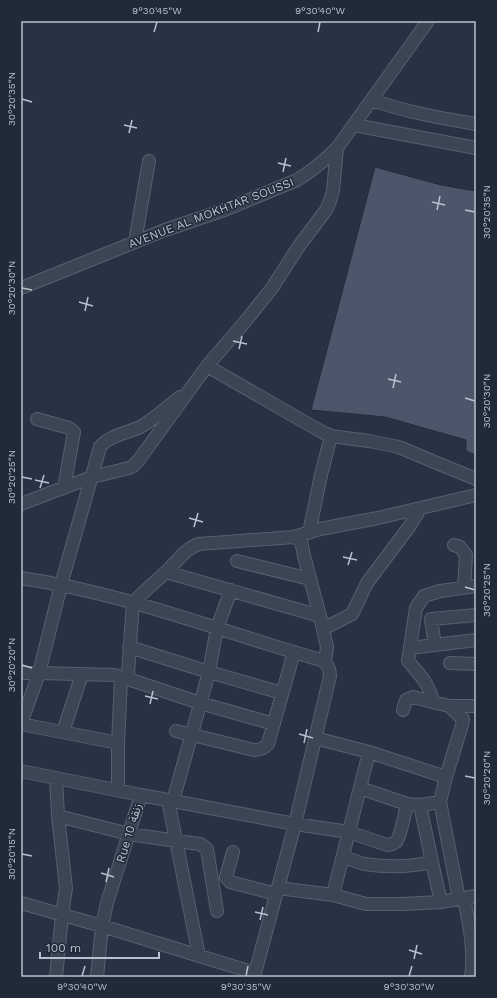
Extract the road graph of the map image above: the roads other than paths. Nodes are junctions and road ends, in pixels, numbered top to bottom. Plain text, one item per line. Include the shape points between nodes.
1 (428, 21) edge
2 (372, 100) junction
3 (476, 124) edge
4 (354, 125) junction
5 (337, 148) junction
6 (476, 148) edge
7 (149, 161) dead end
8 (135, 242) junction
9 (21, 288) edge
10 (207, 366) junction
11 (191, 388) junction
12 (37, 419) dead end
13 (331, 436) junction
14 (92, 477) junction
15 (476, 479) edge
16 (64, 488) junction
17 (476, 495) edge
18 (21, 504) edge
19 (421, 508) junction
20 (309, 532) junction
21 (294, 537) junction
22 (454, 545) dead end
23 (237, 561) dead end
24 (166, 572) junction
25 (21, 578) edge
26 (310, 579) junction
27 (61, 585) junction
28 (470, 587) edge
29 (231, 590) junction
30 (133, 603) junction
31 (476, 615) edge
32 (320, 616) junction
33 (431, 620) junction
34 (414, 621) junction
35 (217, 628) junction
36 (324, 629) junction
37 (476, 640) edge
38 (435, 645) junction
39 (130, 647) junction
40 (410, 648) junction
41 (294, 652) junction
42 (325, 662) junction
43 (450, 663) dead end
44 (476, 664) edge
45 (209, 672) junction
46 (21, 673) edge
47 (39, 673) junction
48 (82, 674) junction
49 (282, 693) junction
50 (433, 702) junction
51 (200, 703) junction
52 (449, 706) junction
53 (476, 706) edge
54 (403, 710) dead end
55 (21, 724) edge
56 (274, 724) junction
57 (176, 731) dead end
58 (63, 732) junction
59 (191, 735) junction
60 (315, 738) junction
61 (118, 743) junction
62 (369, 752) junction
63 (21, 770) edge
64 (446, 777) junction
65 (56, 778) junction
66 (360, 788) junction
67 (123, 791) junction
68 (141, 795) junction
69 (171, 800) junction
70 (440, 802) junction
71 (407, 804) junction
72 (420, 805) junction
73 (58, 816) junction
74 (295, 824) junction
75 (348, 832) junction
76 (129, 834) junction
77 (177, 841) junction
78 (233, 852) dead end
79 (343, 857) junction
80 (432, 862) junction
81 (277, 891) junction
82 (333, 896) junction
83 (466, 898) edge
84 (441, 902) junction
85 (21, 903) edge
86 (217, 911) dead end
87 (62, 915) junction
88 (102, 926) junction
89 (199, 956) junction
90 (255, 975) edge
91 (56, 977) edge
92 (98, 977) edge
93 (471, 977) edge

1 - 2 street, AVENUE AL MOKHTAR SOUSSI
2 - 3 street via 436,118
2 - 4 street, AVENUE AL MOKHTAR SOUSSI
4 - 5 street, AVENUE AL MOKHTAR SOUSSI
4 - 6 street
5 - 8 street, AVENUE AL MOKHTAR SOUSSI via 323,162 297,180 227,209
5 - 10 street via 333,191 326,210 272,288
7 - 8 street
8 - 9 street, AVENUE AL MOKHTAR SOUSSI
10 - 11 street
10 - 13 street
11 - 14 street via 138,461 125,469
11 - 14 street via 145,424 104,442 100,447
12 - 16 street via 69,428 74,432
13 - 15 street via 399,447
13 - 20 street
14 - 16 street
14 - 27 street
16 - 18 street
17 - 19 street
19 - 20 street
19 - 36 street via 367,583 352,614
20 - 21 street
21 - 24 street via 199,544 185,551
21 - 26 street via 301,541
22 - 28 street via 460,547 466,555
23 - 26 street
24 - 29 street
24 - 30 street
25 - 27 street
26 - 32 street
27 - 30 street
27 - 47 street
28 - 34 street via 424,596 416,608
29 - 32 street
29 - 35 street
30 - 35 street
30 - 39 street
31 - 33 street
32 - 36 street
33 - 34 street
33 - 38 street
34 - 40 street
35 - 41 street
35 - 45 street
36 - 42 street via 327,647
37 - 38 street
38 - 40 street
39 - 45 street
39 - 51 street via 128,673 131,680
40 - 50 street via 408,661 431,691
41 - 42 street
41 - 49 street
42 - 60 street via 330,676
43 - 44 street
45 - 49 street
45 - 51 street
46 - 47 street
47 - 48 street
47 - 55 street
48 - 58 street
48 - 61 street via 120,677
49 - 56 street
50 - 52 street
50 - 54 street via 413,697 406,700
51 - 56 street
51 - 59 street
52 - 53 street
52 - 64 street via 463,719
55 - 58 street
56 - 59 street via 268,744 261,750
57 - 59 street
58 - 61 street
59 - 69 street
60 - 62 street
60 - 74 street
61 - 67 street
62 - 64 street
62 - 66 street
63 - 65 street, Rue 10 زنقة
64 - 70 street
65 - 67 street, Rue 10 زنقة
65 - 73 street
66 - 71 street
66 - 75 street
67 - 68 street, Rue 10 زنقة
68 - 69 street
68 - 76 street, Rue 10 زنقة
69 - 74 street
69 - 77 street
70 - 72 street
70 - 83 street
71 - 72 street
71 - 75 street via 399,837 391,845
72 - 80 street
73 - 76 street
73 - 87 street via 66,888
74 - 75 street
74 - 81 street
75 - 79 street
76 - 77 street
76 - 88 street, Rue 10 زنقة
77 - 86 street via 200,844 207,849
77 - 89 street
78 - 81 street via 226,877 230,882
79 - 80 street via 363,864 399,866
79 - 82 street
80 - 84 street
81 - 82 street
81 - 90 street
82 - 84 street via 366,904
83 - 84 street
83 - 93 street via 472,952
85 - 87 street
87 - 88 street
87 - 91 street
88 - 89 street
88 - 92 street, Rue 10 زنقة
89 - 90 street

